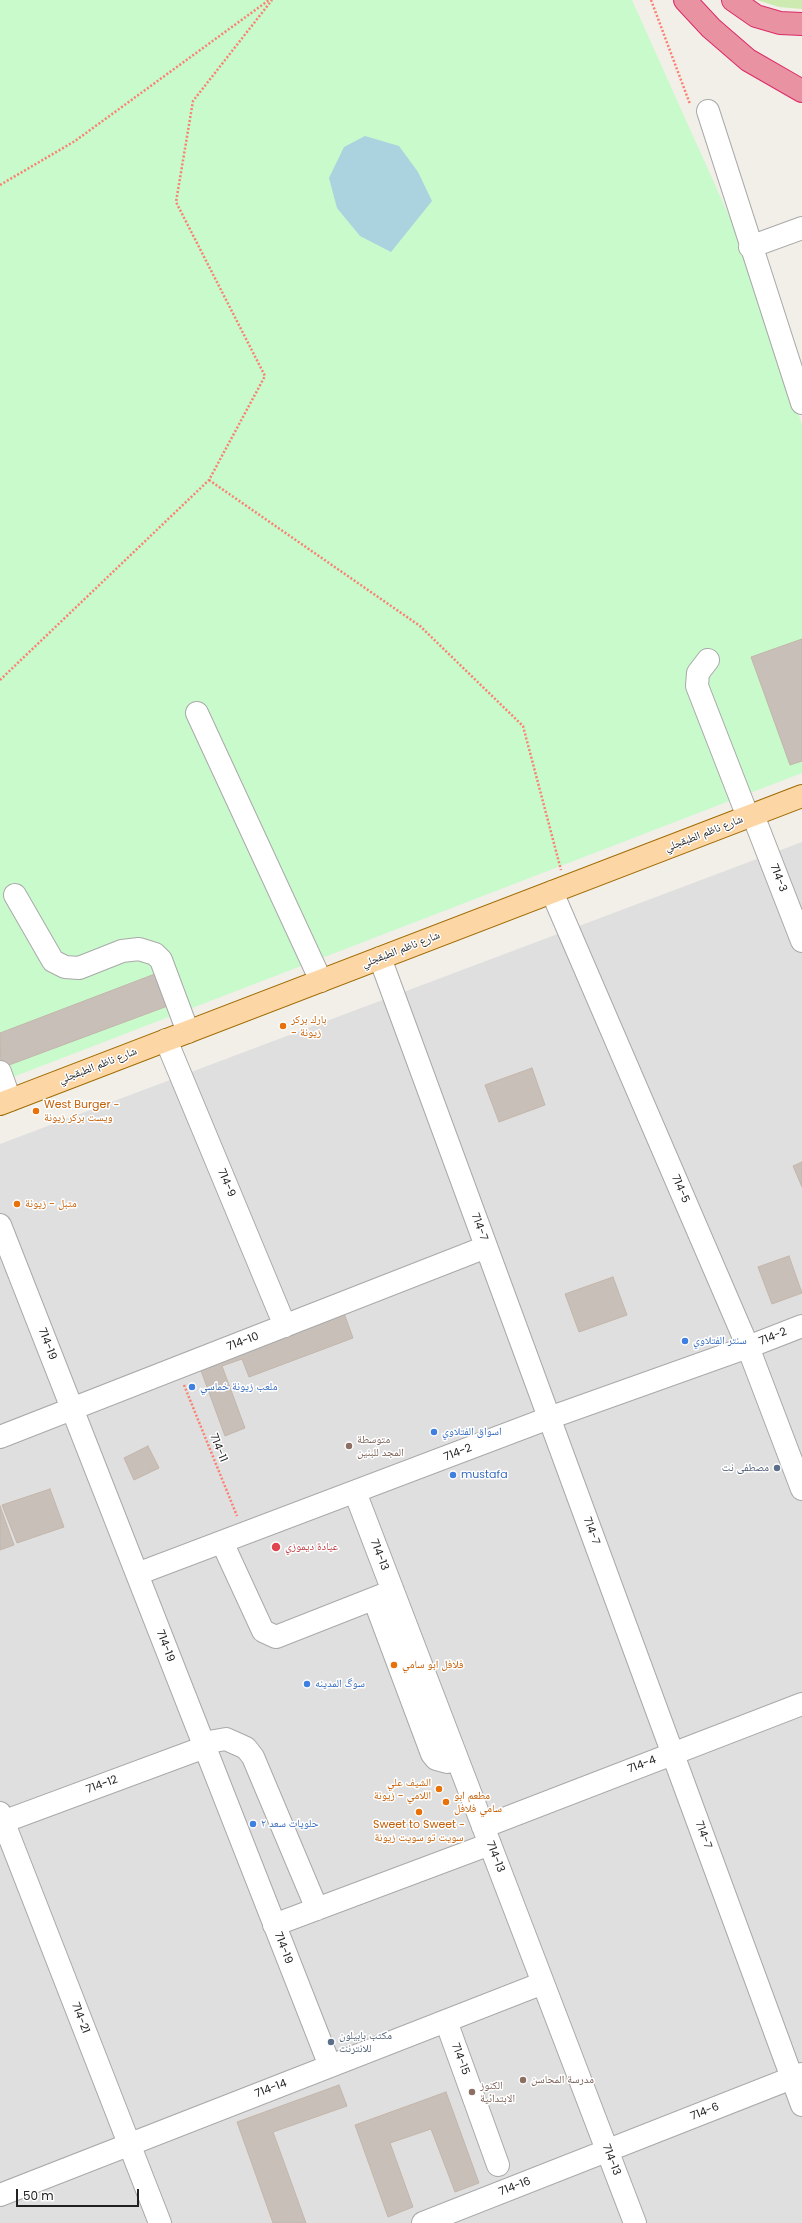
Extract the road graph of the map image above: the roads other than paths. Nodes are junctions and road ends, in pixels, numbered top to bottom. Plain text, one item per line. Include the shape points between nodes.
1 (685, 0) edge
2 (732, 0) edge
3 (802, 24) edge
4 (802, 91) edge
5 (708, 111) dead end
6 (802, 228) edge
7 (750, 247) junction
8 (802, 403) edge
9 (708, 660) dead end
10 (197, 713) dead end
11 (802, 796) edge
12 (751, 816) junction
13 (559, 889) junction
14 (15, 895) dead end
15 (802, 940) edge
16 (380, 958) junction
17 (321, 981) junction
18 (188, 1032) junction
19 (166, 1040) junction
20 (0, 1072) edge
21 (5, 1102) edge
22 (0, 1225) edge
23 (486, 1247) junction
24 (285, 1326) junction
25 (802, 1326) edge
26 (748, 1348) junction
27 (72, 1409) junction
28 (549, 1418) junction
29 (0, 1437) edge
30 (802, 1490) edge
31 (355, 1492) junction
32 (222, 1542) junction
33 (137, 1574) junction
34 (383, 1595) junction
35 (802, 1704) edge
36 (204, 1745) junction
37 (672, 1753) junction
38 (1, 1819) edge
39 (486, 1836) junction
40 (316, 1909) junction
41 (274, 1925) junction
42 (543, 1983) junction
43 (446, 2021) junction
44 (330, 2066) junction
45 (797, 2076) edge
46 (802, 2105) edge
47 (129, 2145) junction
48 (607, 2151) junction
49 (498, 2165) dead end
50 (0, 2195) edge
51 (160, 2223) edge
52 (423, 2223) edge
53 (635, 2223) edge

1 - 4 highway via 711,28 748,60
2 - 3 highway via 756,16 780,23
5 - 7 street
6 - 7 street
7 - 8 street
9 - 12 street, 714-3 via 698,673 697,686
10 - 17 street
11 - 12 main road, شارع ناظم الطبقجلي
12 - 13 main road, شارع ناظم الطبقجلي
12 - 15 street, 714-3
13 - 16 main road, شارع ناظم الطبقجلي
13 - 26 street, 714-5
14 - 18 street via 53,961 65,967 79,968 122,951 139,949 155,954 161,960
16 - 17 main road, شارع ناظم الطبقجلي
16 - 23 street, 714-7
17 - 18 main road, شارع ناظم الطبقجلي
18 - 19 main road, شارع ناظم الطبقجلي
19 - 21 main road, شارع ناظم الطبقجلي
19 - 24 street, 714-9
20 - 21 street
22 - 27 street, 714-19
23 - 24 street, 714-10
23 - 28 street, 714-7
24 - 27 street, 714-10
25 - 26 street, 714-2
26 - 28 street, 714-2
26 - 30 street, 714-5
27 - 29 street, 714-10
27 - 33 street, 714-19
28 - 31 street, 714-2
28 - 37 street, 714-7
31 - 32 street, 714-2
31 - 34 street, 714-13
32 - 33 street, 714-2
32 - 34 street via 263,1631 269,1635 276,1637
33 - 36 street, 714-19
34 - 39 street, 714-13 via 457,1759
35 - 37 street, 714-4
36 - 38 street, 714-12
36 - 40 street, 714-12 via 226,1739 246,1748 253,1757
36 - 41 street, 714-19
37 - 39 street, 714-4
37 - 45 street, 714-7
38 - 47 street, 714-21
39 - 40 street, 714-4
39 - 42 street, 714-13
40 - 41 street, 714-4
41 - 44 street, 714-19
42 - 43 street, 714-14
42 - 48 street, 714-13
43 - 44 street, 714-14
43 - 49 street, 714-15
44 - 47 street, 714-14
45 - 46 street, 714-7
45 - 48 street, 714-6
47 - 50 street, 714-14
47 - 51 street, 714-21
48 - 52 street, 714-16
48 - 53 street, 714-13

